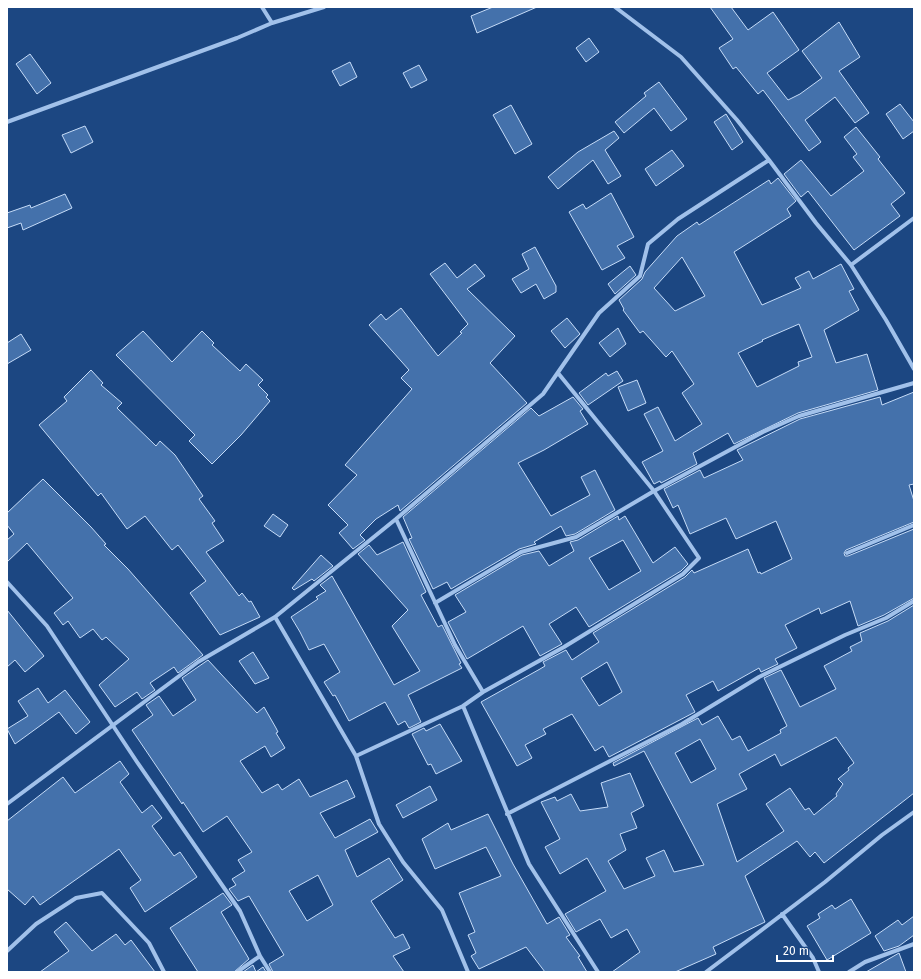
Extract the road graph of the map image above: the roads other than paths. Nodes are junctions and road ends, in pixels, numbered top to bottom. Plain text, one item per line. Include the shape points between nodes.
1 (262, 7) edge
2 (324, 7) edge
3 (615, 7) edge
4 (272, 23) junction
5 (7, 122) edge
6 (769, 160) junction
7 (914, 218) edge
8 (851, 265) junction
9 (914, 369) edge
10 (558, 373) junction
11 (914, 383) edge
12 (654, 491) junction
13 (396, 519) junction
14 (914, 525) edge
15 (847, 553) dead end
16 (7, 582) edge
17 (914, 602) edge
18 (435, 603) junction
19 (274, 617) junction
20 (483, 692) junction
21 (463, 706) junction
22 (113, 727) junction
23 (356, 756) junction
24 (7, 804) edge
25 (914, 812) edge
26 (508, 814) junction
27 (782, 914) junction
28 (914, 944) edge
29 (7, 951) edge
30 (260, 956) junction
31 (164, 972) edge
32 (237, 972) edge
33 (270, 972) edge
34 (468, 972) edge
35 (598, 972) edge
36 (706, 972) edge
37 (819, 972) edge
38 (849, 972) edge

1 - 4 street
2 - 4 street
3 - 6 street via 681,57
4 - 5 street
6 - 8 street
6 - 10 street via 678,219 648,244 640,276 599,314
7 - 8 street
8 - 9 street
10 - 12 street
10 - 13 street via 543,394
11 - 12 street via 799,416
12 - 18 street via 576,537 520,552
12 - 20 street via 698,558 683,574 564,647
13 - 18 street
13 - 19 street
14 - 15 street
16 - 22 street via 47,626
17 - 26 street via 886,618 759,677 682,724
18 - 20 street via 455,645
19 - 22 street via 198,662
19 - 23 street
20 - 21 street
21 - 23 street
21 - 26 street
22 - 24 street
22 - 30 street via 240,911
23 - 34 street via 379,824 403,862 442,910
25 - 27 street
26 - 35 street via 529,864
27 - 36 street
27 - 37 street
28 - 38 street via 865,962
29 - 31 street via 36,924 76,898 102,892 149,943
30 - 32 street
30 - 33 street

